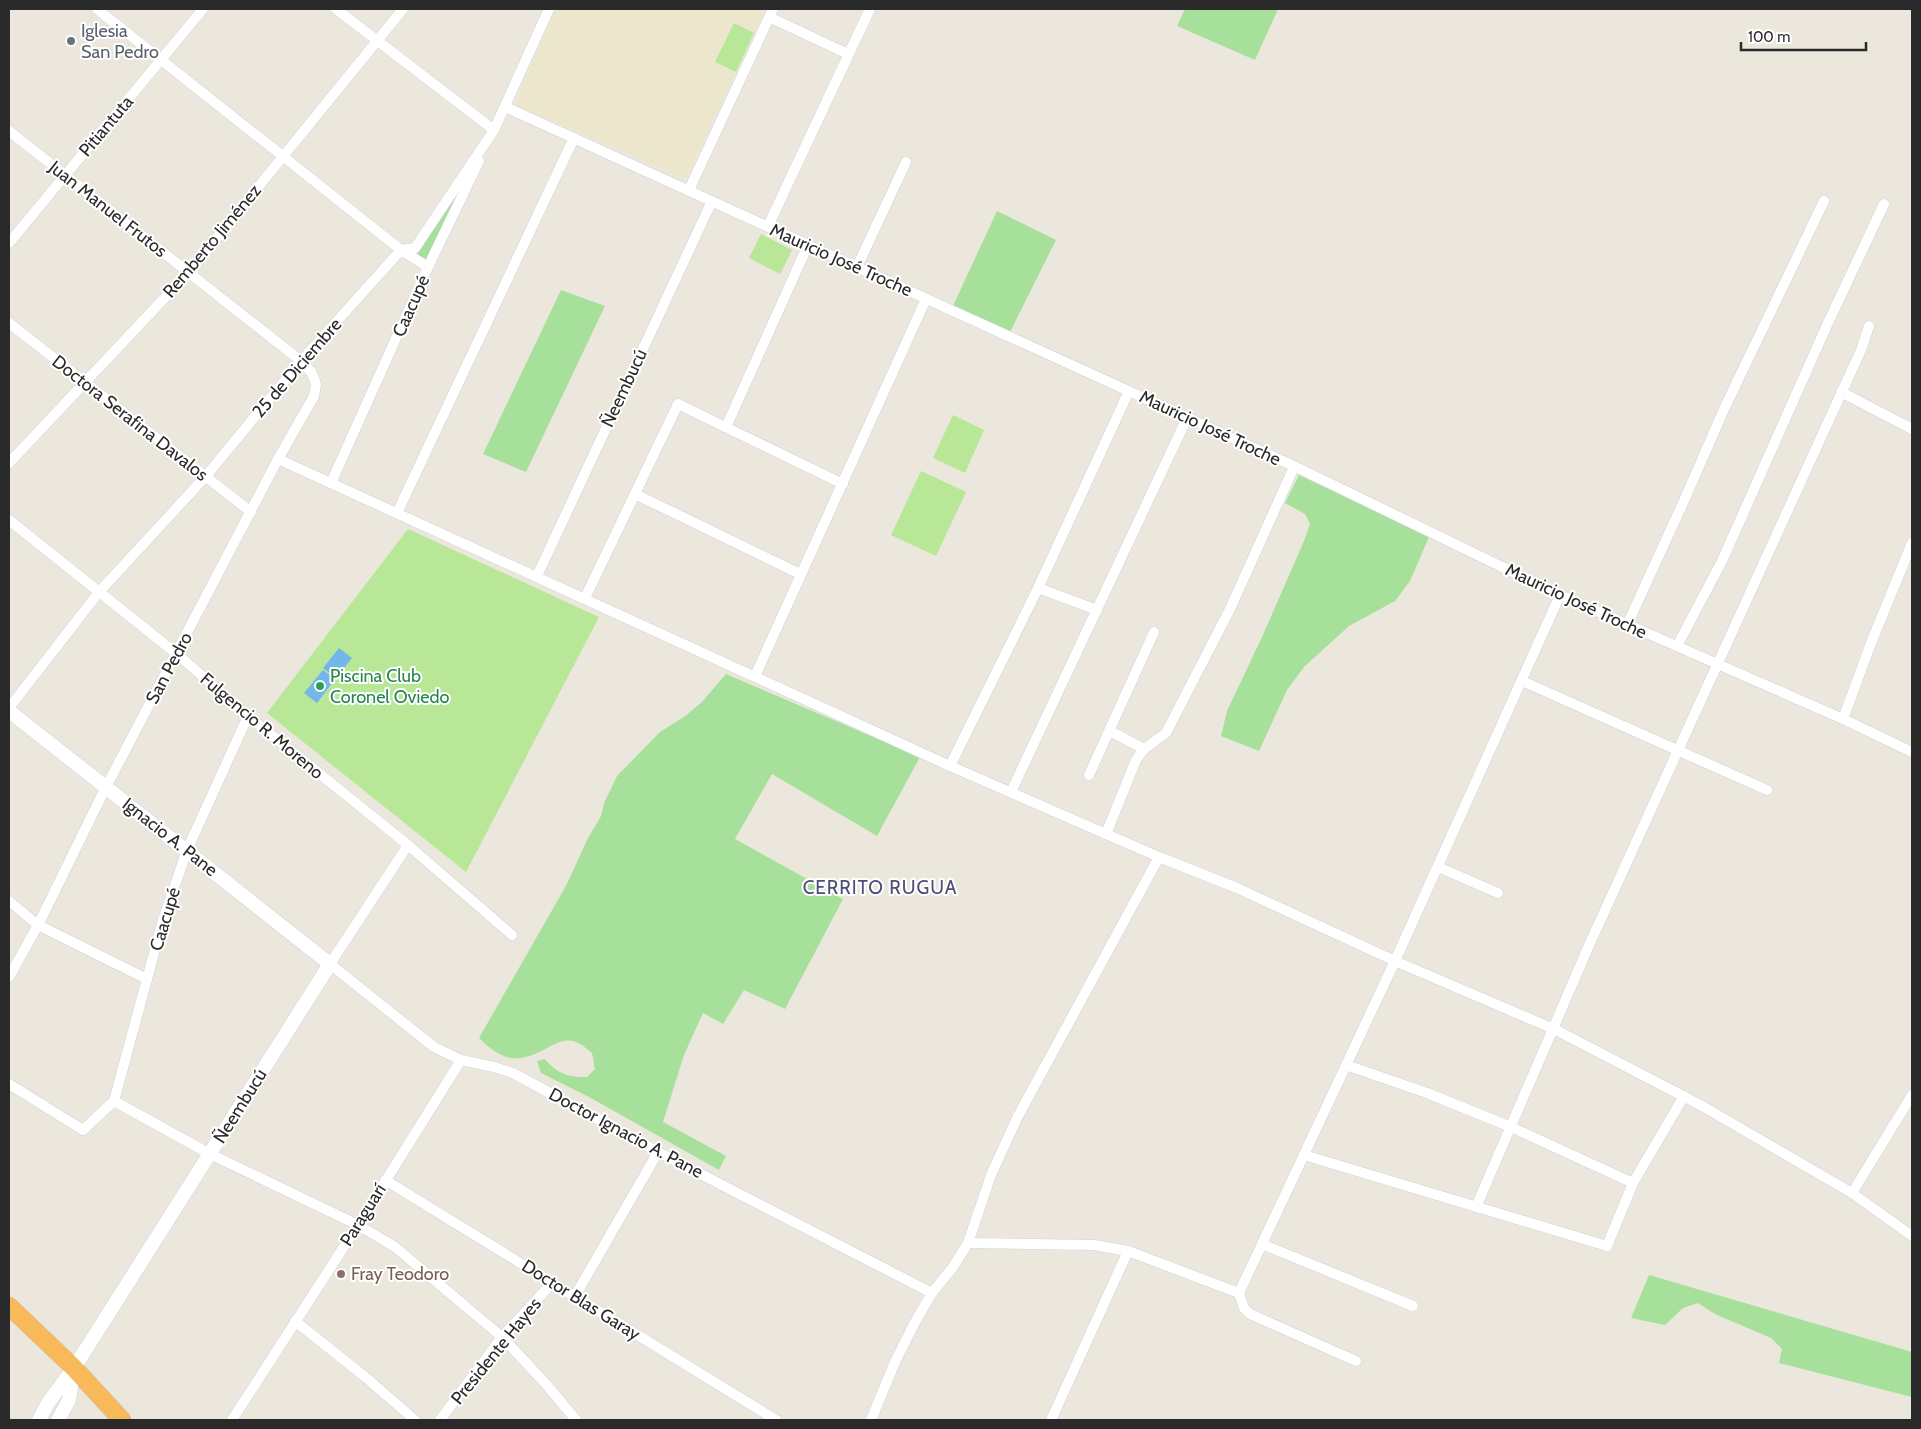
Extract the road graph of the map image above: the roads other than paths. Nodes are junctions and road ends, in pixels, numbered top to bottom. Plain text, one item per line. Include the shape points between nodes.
1 (97, 9) edge
2 (204, 9) edge
3 (336, 9) edge
4 (403, 9) edge
5 (549, 9) edge
6 (870, 9) edge
7 (771, 13) edge
8 (377, 41) junction
9 (848, 54) junction
10 (162, 58) junction
11 (505, 107) junction
12 (9, 130) edge
13 (494, 130) junction
14 (574, 138) junction
15 (283, 156) junction
16 (906, 162) dead end
17 (65, 175) junction
18 (689, 190) junction
19 (712, 201) junction
20 (1824, 201) dead end
21 (1884, 204) dead end
22 (768, 226) junction
23 (9, 243) edge
24 (808, 245) junction
25 (401, 250) junction
26 (857, 267) junction
27 (428, 268) junction
28 (189, 272) junction
29 (926, 299) junction
30 (9, 323) edge
31 (1869, 326) dead end
32 (301, 361) junction
33 (84, 383) junction
34 (1129, 391) junction
35 (1841, 392) junction
36 (1187, 418) junction
37 (726, 427) junction
38 (1912, 429) edge
39 (278, 459) junction
40 (9, 463) edge
41 (1294, 467) junction
42 (206, 476) junction
43 (331, 483) junction
44 (843, 484) junction
45 (635, 494) junction
46 (252, 512) junction
47 (396, 512) junction
48 (9, 520) edge
49 (1912, 543) edge
50 (800, 574) junction
51 (537, 576) junction
52 (1038, 588) junction
53 (99, 592) junction
54 (1560, 595) junction
55 (585, 598) junction
56 (1097, 610) junction
57 (1627, 625) junction
58 (1154, 632) dead end
59 (1677, 646) junction
60 (177, 654) junction
61 (1716, 664) junction
62 (755, 676) junction
63 (1522, 681) junction
64 (9, 709) edge
65 (248, 716) junction
66 (1843, 719) junction
67 (1110, 731) junction
68 (1144, 749) junction
69 (1677, 750) junction
70 (1912, 752) edge
71 (950, 766) junction
72 (1089, 775) dead end
73 (106, 787) junction
74 (1767, 790) dead end
75 (1011, 792) junction
76 (1106, 834) junction
77 (408, 845) junction
78 (187, 850) junction
79 (1159, 857) junction
80 (1438, 867) junction
81 (1498, 893) dead end
82 (9, 901) edge
83 (38, 925) junction
84 (512, 935) dead end
85 (1395, 961) junction
86 (330, 964) junction
87 (9, 977) edge
88 (147, 979) junction
89 (1552, 1028) junction
90 (461, 1060) junction
91 (1346, 1065) junction
92 (9, 1084) edge
93 (1912, 1095) edge
94 (1684, 1096) junction
95 (114, 1101) junction
96 (1511, 1127) junction
97 (658, 1152) junction
98 (210, 1154) junction
99 (1304, 1155) junction
100 (385, 1180) junction
101 (1633, 1183) junction
102 (1852, 1193) junction
103 (1476, 1207) junction
104 (358, 1225) junction
105 (1912, 1236) edge
106 (968, 1243) junction
107 (1262, 1244) junction
108 (1128, 1251) junction
109 (553, 1282) junction
110 (932, 1293) junction
111 (1238, 1293) junction
112 (575, 1296) junction
113 (9, 1306) edge
114 (1413, 1306) dead end
115 (295, 1321) junction
116 (502, 1337) junction
117 (1356, 1361) dead end
118 (74, 1368) junction
119 (40, 1420) edge
120 (58, 1420) edge
121 (122, 1420) edge
122 (232, 1420) edge
123 (415, 1420) edge
124 (440, 1420) edge
125 (576, 1420) edge
126 (775, 1420) edge
127 (871, 1420) edge
128 (1051, 1420) edge

1 - 10 street
2 - 10 street, Pitiantuta
3 - 8 street
4 - 8 street, Remberto Jiménez
5 - 11 street, 25 de Diciembre
6 - 9 street
7 - 9 street
7 - 18 street
8 - 13 street
8 - 15 street, Remberto Jiménez
9 - 22 street
10 - 15 street
10 - 17 street, Pitiantuta
11 - 13 street, 25 de Diciembre
11 - 14 street, Mauricio José Troche
12 - 17 street, Juan Manuel Frutos
13 - 25 street, 25 de Diciembre via 415,248
13 - 27 street, Caacupé
14 - 18 street, Mauricio José Troche
14 - 47 street
15 - 25 street
15 - 28 street, Remberto Jiménez
16 - 26 street
17 - 23 street, Pitiantuta
17 - 28 street, Juan Manuel Frutos
18 - 19 street, Mauricio José Troche
19 - 22 street, Mauricio José Troche
19 - 51 street, Ñeembucú
20 - 57 street via 1725,407
21 - 59 street via 1722,561
22 - 24 street, Mauricio José Troche
24 - 26 street, Mauricio José Troche
24 - 37 street
25 - 27 street
25 - 32 street, 25 de Diciembre
26 - 29 street, Mauricio José Troche
27 - 43 street, Caacupé
28 - 32 street, Juan Manuel Frutos
28 - 33 street, Remberto Jiménez
29 - 34 street, Mauricio José Troche
29 - 44 street
30 - 33 street, Doctora Serafina Davalos
31 - 35 street
32 - 39 street, San Pedro via 312,373 316,384 314,396
32 - 42 street, 25 de Diciembre
33 - 40 street, Remberto Jiménez
33 - 42 street, Doctora Serafina Davalos
34 - 36 street, Mauricio José Troche
34 - 52 street
35 - 38 street
35 - 61 street
36 - 41 street, Mauricio José Troche
36 - 56 street
37 - 44 street
37 - 45 street via 678,404
39 - 43 street
39 - 46 street, San Pedro
41 - 54 street, Mauricio José Troche
41 - 68 street via 1230,609 1166,734
42 - 46 street, Doctora Serafina Davalos
42 - 53 street, 25 de Diciembre
43 - 47 street
44 - 50 street
45 - 50 street
45 - 55 street
46 - 60 street, San Pedro
47 - 51 street
48 - 53 street, Fulgencio R. Moreno
49 - 66 street
50 - 62 street
51 - 55 street
52 - 56 street
52 - 71 street
53 - 60 street, Fulgencio R. Moreno
53 - 64 street, 25 de Diciembre
54 - 57 street, Mauricio José Troche
54 - 63 street
55 - 62 street
56 - 75 street
57 - 59 street, Mauricio José Troche
58 - 67 street
59 - 61 street, Mauricio José Troche
60 - 65 street, Fulgencio R. Moreno
60 - 73 street, San Pedro
61 - 66 street, Mauricio José Troche
61 - 69 street
62 - 71 street
63 - 69 street
63 - 80 street
64 - 73 street, Ignacio A. Pane
65 - 77 street, Fulgencio R. Moreno
65 - 78 street, Caacupé
66 - 70 street, Mauricio José Troche
67 - 68 street
67 - 72 street
68 - 76 street via 1136,760
69 - 74 street
69 - 89 street
71 - 75 street
73 - 78 street, Ignacio A. Pane
73 - 83 street, San Pedro
75 - 76 street
76 - 79 street
77 - 84 street, Fulgencio R. Moreno
77 - 86 street, Ñeembucú
78 - 86 street, Ignacio A. Pane
78 - 88 street, Caacupé
79 - 85 street via 1237,888
79 - 106 street via 1018,1116 991,1176
80 - 81 street
80 - 85 street
82 - 83 street
83 - 87 street, San Pedro
83 - 88 street
85 - 89 street
85 - 91 street
86 - 90 street, Doctor Ignacio A. Pane via 434,1047
86 - 98 street, Ñeembucú
88 - 95 street, Caacupé
89 - 94 street
89 - 96 street
90 - 97 street, Doctor Ignacio A. Pane via 513,1073
90 - 100 street, Paraguarí
91 - 96 street
91 - 99 street
92 - 95 street via 83,1130
93 - 102 street
94 - 101 street
94 - 102 street
95 - 98 street
96 - 101 street
96 - 103 street
97 - 110 street, Doctor Ignacio A. Pane
97 - 112 street
98 - 104 street
98 - 118 street, Ñeembucú
99 - 103 street
99 - 107 street
100 - 104 street, Paraguarí
100 - 109 street, Doctor Blas Garay
101 - 103 street via 1607,1246
102 - 105 street
104 - 115 street, Paraguarí
104 - 116 street via 395,1247
106 - 108 street via 1094,1245
106 - 110 street
107 - 111 street
107 - 114 street
108 - 111 street
108 - 128 street
109 - 112 street, Doctor Blas Garay
109 - 116 street, Presidente Hayes
110 - 127 street via 895,1362
111 - 117 street via 1250,1314
112 - 126 street, Doctor Blas Garay
113 - 118 highway
115 - 122 street, Paraguarí
115 - 123 street
116 - 124 street, Presidente Hayes
116 - 125 street
118 - 119 street, Ñeembucú
118 - 120 street via 69,1400
118 - 121 highway

